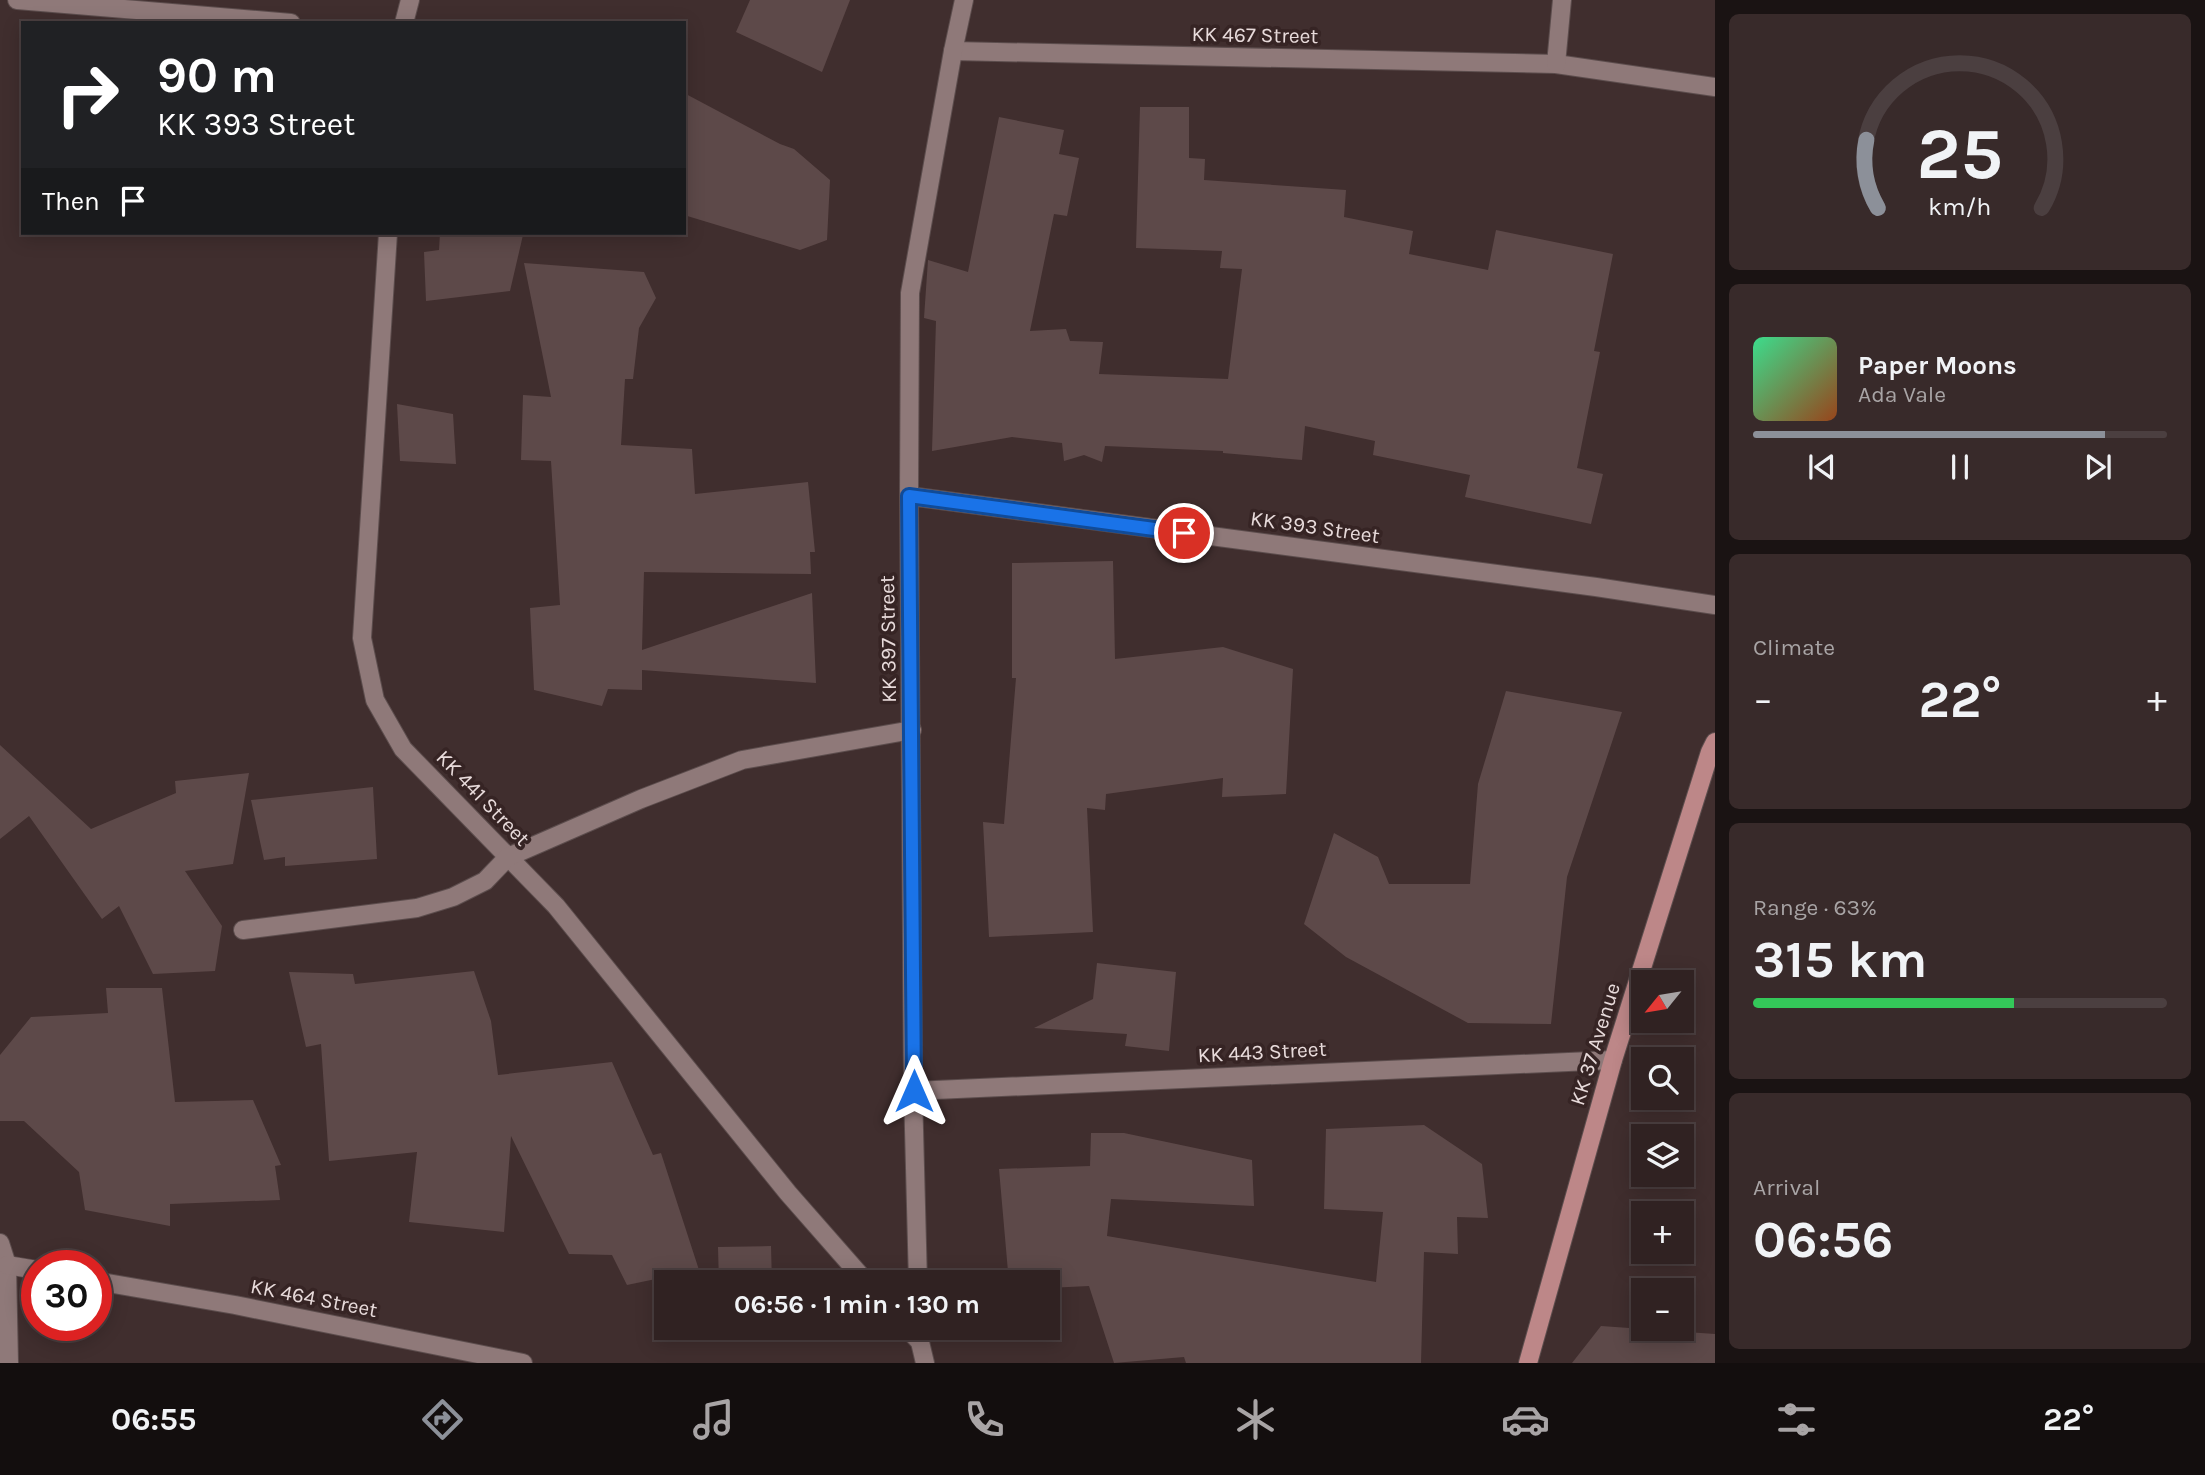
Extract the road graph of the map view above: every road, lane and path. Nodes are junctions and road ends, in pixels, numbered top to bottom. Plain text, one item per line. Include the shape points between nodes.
1 (17, 0) edge
2 (410, 0) edge
3 (964, 0) edge
4 (1562, 0) edge
5 (267, 21) edge
6 (405, 21) edge
7 (953, 51) junction
8 (1556, 64) junction
9 (1715, 87) edge
10 (388, 235) edge
11 (909, 496) junction
12 (1715, 605) edge
13 (912, 730) junction
14 (1715, 742) edge
15 (508, 857) junction
16 (243, 930) dead end
17 (1613, 1060) junction
18 (914, 1091) junction
19 (0, 1243) edge
20 (7, 1265) junction
21 (21, 1267) edge
22 (856, 1270) edge
23 (918, 1270) edge
24 (112, 1284) edge
25 (920, 1340) edge
26 (9, 1363) edge
27 (523, 1363) edge
28 (925, 1363) edge
29 (1528, 1363) edge

1 - 5 street
2 - 6 street
3 - 7 street, KK 397 Street
4 - 8 street
7 - 8 street, KK 467 Street
7 - 11 street, KK 397 Street via 910,293
8 - 9 street, KK 467 Street
10 - 15 street, KK 441 Street via 362,638 375,700 403,749
11 - 12 street, KK 393 Street
11 - 13 street, KK 397 Street
13 - 15 street via 742,760
13 - 18 street, KK 397 Street
14 - 17 main road, KK 37 Avenue
15 - 16 street via 485,881 417,908
15 - 22 street, KK 441 Street via 556,906
17 - 18 street, KK 443 Street
17 - 29 main road, KK 37 Avenue
18 - 23 street, KK 397 Street
19 - 20 street
20 - 21 street
20 - 26 street
24 - 27 street, KK 464 Street
25 - 28 street

